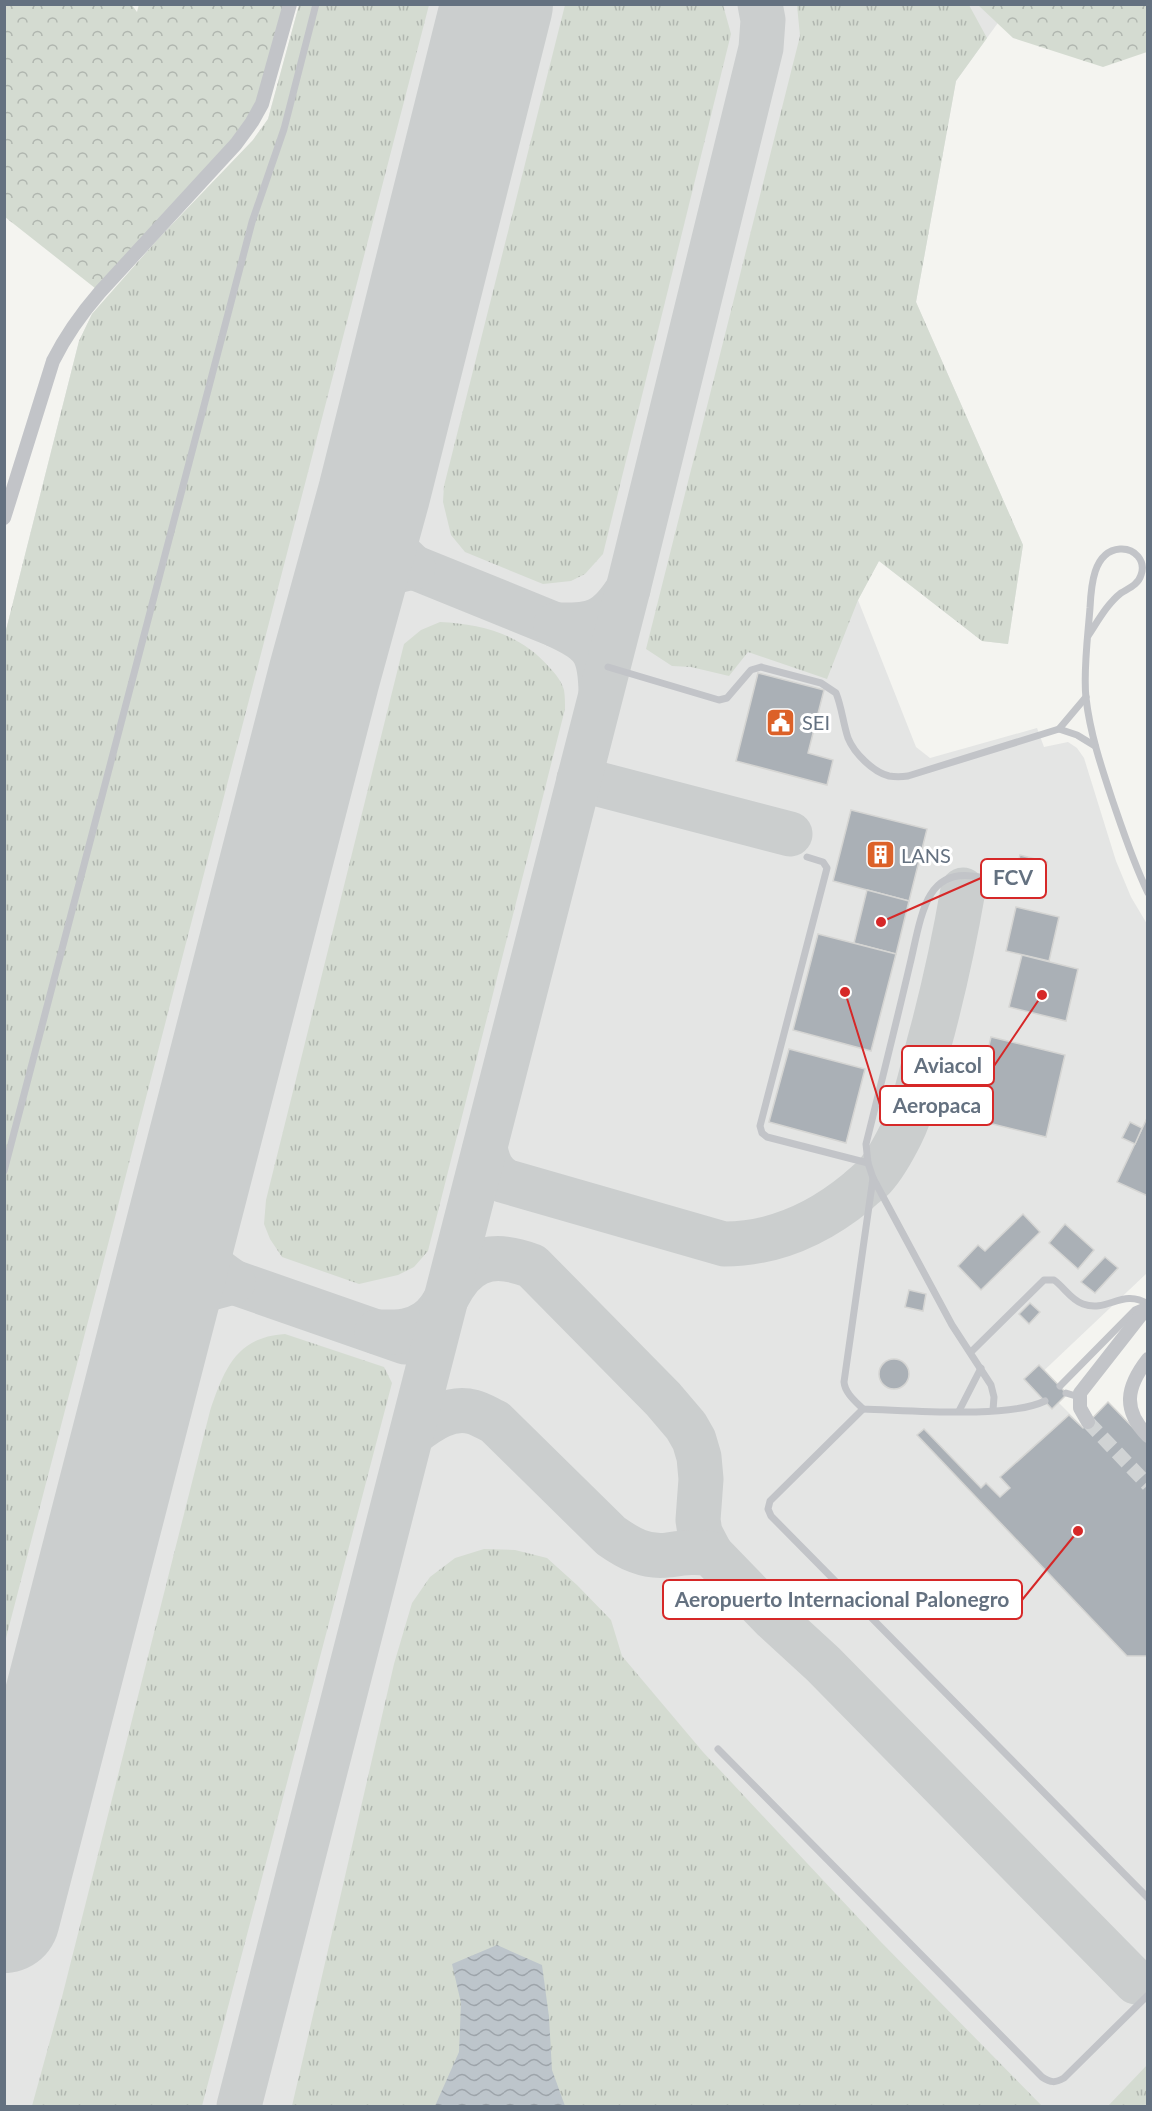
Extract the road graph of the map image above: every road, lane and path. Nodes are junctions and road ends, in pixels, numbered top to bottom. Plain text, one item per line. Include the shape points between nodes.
1 (290, 4) edge
2 (316, 4) edge
3 (4, 518) edge
4 (1088, 636) junction
5 (608, 666) dead end
6 (1086, 697) junction
7 (1059, 729) junction
8 (1095, 746) junction
9 (807, 857) dead end
10 (979, 877) dead end
11 (1148, 893) edge
12 (868, 1163) junction
13 (4, 1171) edge
14 (873, 1178) junction
15 (1148, 1305) edge
16 (971, 1352) junction
17 (1148, 1359) edge
18 (981, 1368) junction
19 (1059, 1386) dead end
20 (1045, 1401) dead end
21 (863, 1409) junction
22 (993, 1410) junction
23 (958, 1411) junction
24 (1088, 1422) tunnel mouth
25 (1148, 1436) edge
26 (718, 1749) dead end
27 (1148, 1898) edge
28 (1148, 1995) edge

1 - 3 street via 262,104 252,122 93,300 65,337 53,361
2 - 13 lane via 284,129 252,222
4 - 4 lane via 1111,602 1140,578 1140,559 1130,549 1114,550 1100,561 1091,590
4 - 6 lane
5 - 7 lane via 719,700 727,698 751,670 761,667 821,683 836,693 849,741 857,753 887,776 908,776
6 - 7 lane
6 - 8 lane
7 - 8 lane
8 - 11 lane
9 - 12 lane via 823,862 827,868 760,1126 767,1137
10 - 12 lane via 967,874 949,878 930,895 866,1144
12 - 14 lane
14 - 16 lane via 939,1302
14 - 21 lane via 844,1382 845,1389
15 - 16 lane via 1130,1297 1097,1306 1084,1305 1054,1280 1044,1280
15 - 19 lane via 1135,1310
15 - 24 street via 1084,1387 1073,1395
16 - 18 lane
17 - 25 street via 1135,1378 1130,1399 1134,1420
18 - 22 lane via 992,1385
18 - 23 lane
20 - 22 lane
21 - 23 lane
21 - 27 lane via 770,1501 771,1516
22 - 23 lane
26 - 28 lane via 1050,2082 1064,2078

